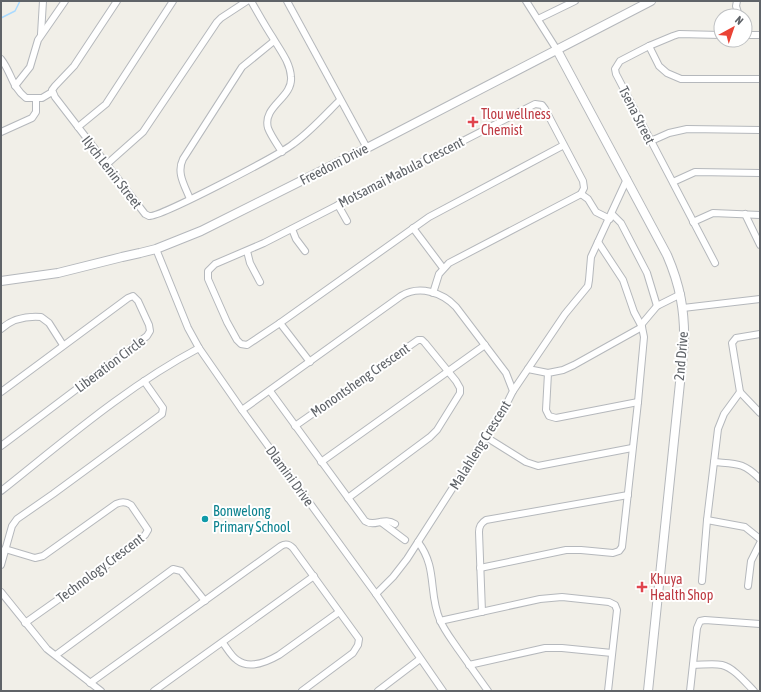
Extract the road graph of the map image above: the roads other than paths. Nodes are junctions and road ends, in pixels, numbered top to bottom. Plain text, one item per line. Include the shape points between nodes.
1 (43, 1) edge
2 (65, 1) edge
3 (117, 1) edge
4 (173, 1) edge
5 (247, 1) edge
6 (251, 1) edge
7 (287, 1) edge
8 (526, 1) edge
9 (575, 1) edge
10 (651, 1) edge
11 (538, 19) junction
12 (40, 35) junction
13 (713, 35) edge
14 (274, 41) junction
15 (649, 46) junction
16 (558, 50) junction
17 (1, 59) edge
18 (4, 67) edge
19 (760, 79) edge
20 (15, 86) junction
21 (52, 92) junction
22 (36, 99) junction
23 (340, 100) junction
24 (78, 127) junction
25 (760, 130) edge
26 (1, 132) edge
27 (651, 141) junction
28 (564, 145) junction
29 (367, 148) junction
30 (282, 152) junction
31 (107, 164) junction
32 (760, 173) edge
33 (627, 179) junction
34 (672, 182) junction
35 (581, 194) junction
36 (190, 199) junction
37 (338, 205) junction
38 (745, 214) junction
39 (760, 215) edge
40 (611, 216) junction
41 (347, 221) dead end
42 (693, 222) junction
43 (413, 228) junction
44 (292, 229) junction
45 (598, 242) junction
46 (760, 245) edge
47 (156, 249) junction
48 (247, 251) junction
49 (304, 251) dead end
50 (715, 263) dead end
51 (443, 268) junction
52 (1, 281) edge
53 (260, 282) dead end
54 (433, 293) junction
55 (681, 294) junction
56 (760, 299) edge
57 (657, 306) junction
58 (683, 308) junction
59 (280, 324) junction
60 (641, 326) junction
61 (1, 329) edge
62 (760, 334) edge
63 (63, 345) junction
64 (485, 345) junction
65 (199, 348) junction
66 (310, 362) junction
67 (528, 369) junction
68 (448, 372) junction
69 (548, 373) junction
70 (144, 382) junction
71 (270, 391) junction
72 (513, 391) junction
73 (1, 392) edge
74 (740, 392) junction
75 (638, 402) junction
76 (242, 410) junction
77 (760, 413) edge
78 (295, 426) junction
79 (486, 437) junction
80 (1, 446) edge
81 (632, 448) junction
82 (321, 462) junction
83 (714, 462) junction
84 (760, 480) edge
85 (1, 491) edge
86 (628, 495) junction
87 (348, 498) junction
88 (707, 520) junction
89 (380, 522) junction
90 (395, 524) dead end
91 (760, 539) edge
92 (405, 540) dead end
93 (418, 542) junction
94 (760, 542) edge
95 (5, 549) junction
96 (1, 566) edge
97 (480, 568) junction
98 (314, 576) junction
99 (702, 581) dead end
100 (748, 586) dead end
101 (1, 592) edge
102 (376, 594) junction
103 (205, 601) junction
104 (339, 612) junction
105 (482, 612) junction
106 (440, 621) junction
107 (25, 623) junction
108 (760, 624) edge
109 (223, 643) junction
110 (612, 653) junction
111 (56, 655) junction
112 (420, 659) junction
113 (469, 665) junction
114 (693, 665) junction
115 (90, 683) junction
116 (101, 691) edge
117 (154, 691) edge
118 (302, 691) edge
119 (378, 691) edge
120 (443, 691) edge
121 (488, 691) edge
122 (608, 691) edge
123 (648, 691) edge
124 (690, 691) edge
125 (754, 691) edge

1 - 12 street
2 - 12 street
3 - 21 street via 74,66
4 - 24 street via 109,101
5 - 31 street via 220,18 143,132
6 - 14 street
7 - 23 street
8 - 11 street
9 - 11 street
10 - 16 street, Freedom Drive
11 - 16 street
12 - 20 street via 30,67
13 - 15 street, Tsena Street via 679,34
14 - 30 street via 286,60 291,78 288,90 268,116 269,129
14 - 36 street via 242,67 183,159 180,172
15 - 19 street via 660,66 667,73 681,79
15 - 27 street, Tsena Street via 620,61 615,69
16 - 29 street, Freedom Drive
16 - 33 street, 2nd Drive
17 - 18 street
18 - 20 street
20 - 22 street via 26,98
21 - 22 street
21 - 24 street, Ilych Lenin Street
22 - 26 street via 36,112 32,118
23 - 29 street
23 - 30 street, Ilych Lenin Street via 303,136
24 - 31 street, Ilych Lenin Street
25 - 27 street via 687,129
27 - 34 street, Tsena Street
28 - 35 street via 582,181 584,188
28 - 37 street, Motsamai Mabula Crescent via 542,105 534,104
28 - 43 street, Motsamai Mabula Crescent via 443,209
29 - 47 street, Freedom Drive via 220,223
30 - 36 street, Ilych Lenin Street
31 - 36 street, Ilych Lenin Street via 147,216 153,217
32 - 34 street via 695,172
33 - 40 street
33 - 55 street, 2nd Drive via 667,254
34 - 42 street, Tsena Street
35 - 40 street via 588,199 596,212
35 - 51 street
37 - 41 street
37 - 44 street, Motsamai Mabula Crescent
38 - 39 street
38 - 42 street via 713,213
38 - 46 street
40 - 45 street
40 - 57 street via 616,217 621,223 647,273
42 - 50 street, Tsena Street
43 - 51 street
43 - 59 street, Motsamai Mabula Crescent
44 - 48 street, Motsamai Mabula Crescent
44 - 49 street
45 - 60 street via 623,280
45 - 67 street via 591,257 588,286 565,314
47 - 52 street, Freedom Drive via 58,273
47 - 65 street, Dlamini Drive via 188,328
48 - 53 street
48 - 59 street, Motsamai Mabula Crescent via 215,264 208,271 208,279 227,322 237,340 245,346
51 - 54 street
54 - 64 street, Malahleng Crescent via 454,304
54 - 66 street, Malahleng Crescent via 417,290 404,294
55 - 57 street
55 - 58 street, 2nd Drive
56 - 58 street
57 - 60 street
58 - 123 street, 2nd Drive via 684,344
59 - 66 street
60 - 69 street via 574,365
60 - 75 street via 643,342
61 - 63 street via 13,320 41,317 49,323
62 - 74 street via 736,338 732,343
63 - 73 street, Liberation Circle
63 - 80 street, Liberation Circle via 130,296 137,300 149,327 146,338
64 - 68 street
64 - 72 street, Malahleng Crescent via 506,373
65 - 70 street
65 - 76 street, Dlamini Drive
66 - 71 street, Malahleng Crescent
67 - 69 street
67 - 72 street
68 - 78 street, Monontsheng Crescent via 425,343 418,340
68 - 82 street
68 - 87 street, Monontsheng Crescent via 458,384 460,393 435,432
69 - 75 street via 546,410 551,417
70 - 85 street via 72,434
70 - 95 street via 162,406 162,414 17,519 12,526
71 - 76 street, Malahleng Crescent
71 - 78 street
72 - 79 street, Malahleng Crescent
74 - 77 street
74 - 83 street via 720,421
75 - 81 street
76 - 102 street, Dlamini Drive
78 - 82 street
79 - 81 street via 526,462 538,466
79 - 93 street, Malahleng Crescent
81 - 86 street
82 - 87 street
83 - 84 street via 741,465
83 - 88 street
86 - 97 street via 484,521 479,529
86 - 97 street via 623,544 617,552 566,550
87 - 89 street via 367,523
88 - 91 street via 744,527
88 - 99 street
89 - 90 street via 388,520
89 - 92 street
93 - 102 street, Malahleng Crescent via 402,566
93 - 106 street via 431,568
94 - 100 street via 751,561
95 - 96 street
95 - 107 street, Technology Crescent via 34,558 42,556 121,502 130,505 148,530 114,560
97 - 105 street
98 - 103 street via 286,544
98 - 104 street
98 - 109 street
101 - 107 street
102 - 112 street, Dlamini Drive
103 - 111 street via 181,571 173,569
103 - 115 street
104 - 109 street via 279,655 255,665 237,660
104 - 118 street via 359,639 358,645 353,653
105 - 106 street
105 - 110 street via 552,598 612,602 617,610
106 - 113 street
107 - 111 street
108 - 114 street via 700,621
109 - 117 street
110 - 113 street via 550,648
110 - 122 street
111 - 115 street
112 - 119 street
112 - 120 street, Dlamini Drive
113 - 121 street
114 - 124 street
114 - 125 street via 726,667
115 - 116 street

